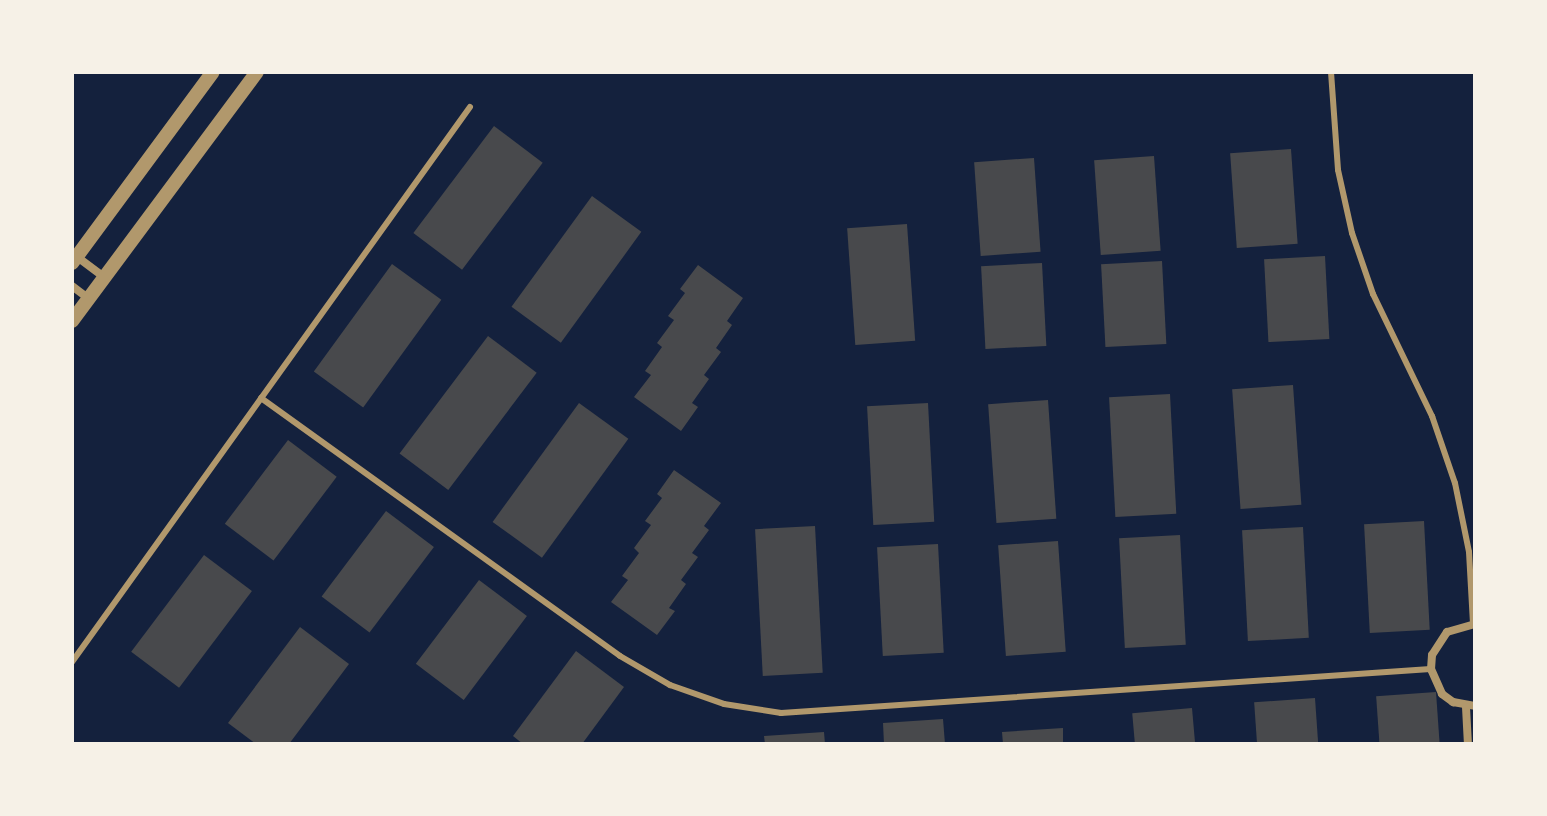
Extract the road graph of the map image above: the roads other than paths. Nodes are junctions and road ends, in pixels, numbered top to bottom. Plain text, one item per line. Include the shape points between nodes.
1 (213, 72) edge
2 (257, 72) edge
3 (1331, 72) edge
4 (470, 107) dead end
5 (74, 258) edge
6 (104, 277) junction
7 (72, 286) edge
8 (89, 299) junction
9 (72, 321) edge
10 (261, 398) junction
11 (1474, 623) edge
12 (72, 662) edge
13 (1431, 669) junction
14 (1470, 706) edge
15 (1468, 744) edge

1 - 5 street
2 - 6 street
3 - 11 lane via 1338,170 1352,233 1373,294 1432,416 1455,483 1469,552
4 - 10 lane
5 - 6 street
6 - 8 street
7 - 8 street
8 - 9 street
10 - 12 lane
10 - 13 lane via 620,656 670,685 724,704 781,713
11 - 13 street via 1447,632 1432,655
13 - 14 street via 1442,694
14 - 15 street

